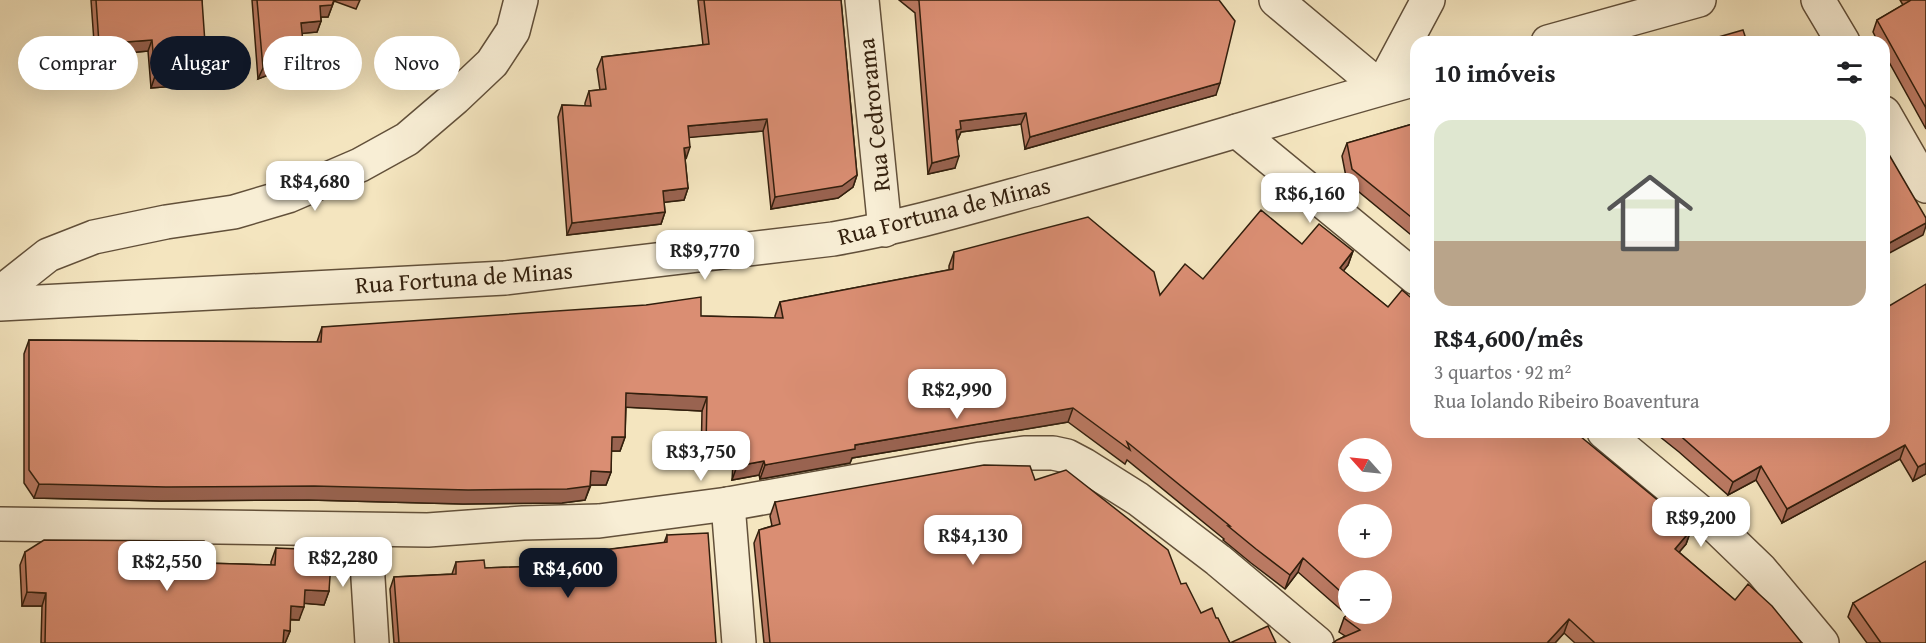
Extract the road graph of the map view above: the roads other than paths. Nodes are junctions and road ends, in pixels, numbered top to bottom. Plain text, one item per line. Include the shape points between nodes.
1 (521, 0) edge
2 (862, 0) edge
3 (1276, 0) edge
4 (1428, 0) edge
5 (1699, 0) edge
6 (1818, 0) edge
7 (1570, 36) edge
8 (1839, 36) edge
9 (1410, 81) edge
10 (1381, 88) junction
11 (1890, 123) edge
12 (1237, 131) junction
13 (1926, 186) edge
14 (885, 230) junction
15 (1410, 273) edge
16 (0, 293) edge
17 (0, 304) edge
18 (1611, 438) edge
19 (728, 504) junction
20 (0, 524) edge
21 (365, 530) junction
22 (372, 643) edge
23 (739, 643) edge
24 (1317, 643) edge
25 (1822, 643) edge

1 - 16 street via 513,31 492,63 406,139 360,165 288,196 234,212 166,222 84,241 48,255
2 - 14 street, Rua Cedrorama
3 - 10 street
4 - 10 street
5 - 7 street
6 - 8 street
9 - 10 street, Rua Fortuna de Minas
10 - 12 street, Rua Fortuna de Minas
11 - 13 street
12 - 14 street, Rua Fortuna de Minas
12 - 15 street
14 - 17 street, Rua Fortuna de Minas via 505,278
18 - 25 street via 1705,516 1761,570
19 - 21 street via 599,520
19 - 23 street
19 - 24 street via 1024,453 1067,456 1138,499
20 - 21 street
21 - 22 street

